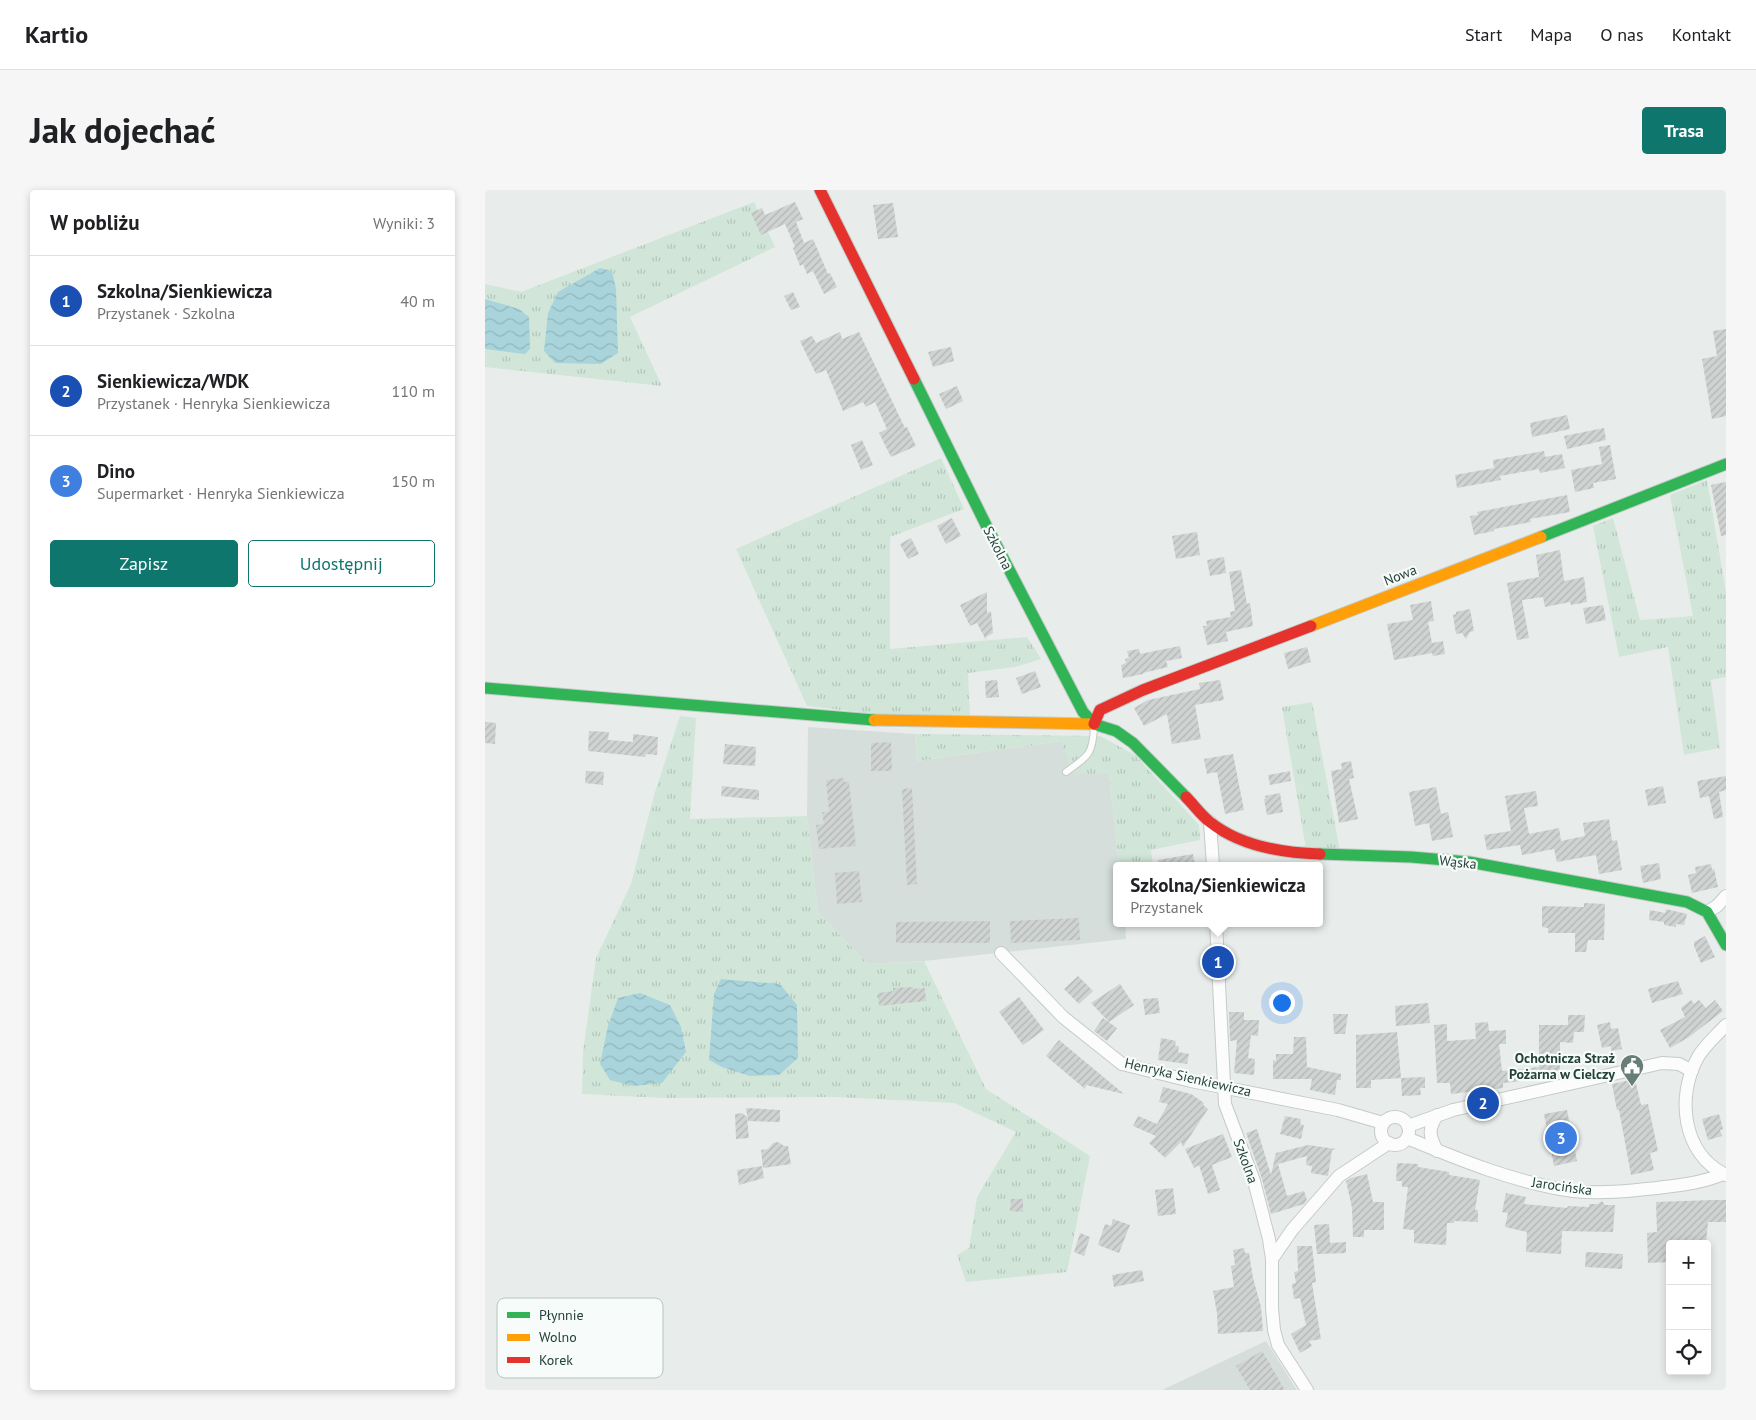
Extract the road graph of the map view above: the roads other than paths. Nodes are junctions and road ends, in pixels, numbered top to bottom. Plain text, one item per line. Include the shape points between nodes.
1 (820, 190) edge
2 (1726, 464) edge
3 (485, 688) edge
4 (1094, 724) junction
5 (1066, 772) dead end
6 (1211, 822) junction
7 (1213, 862) edge
8 (1726, 896) edge
9 (1707, 912) junction
10 (1216, 927) edge
11 (1726, 945) edge
12 (1001, 953) dead end
13 (1726, 1025) edge
14 (1692, 1071) junction
15 (1225, 1088) junction
16 (1437, 1115) junction
17 (1383, 1123) junction
18 (1407, 1132) junction
19 (1389, 1143) junction
20 (1437, 1151) junction
21 (1725, 1174) edge
22 (1272, 1259) junction
23 (1307, 1390) edge

1 - 4 street, Szkolna via 1051,652 1083,712
2 - 4 street, Nowa via 1143,690 1100,710
3 - 4 street via 888,721
4 - 5 lane via 1093,745 1085,759
4 - 6 street via 1116,731 1133,743
6 - 7 street
6 - 9 street, Wąska via 1257,846 1309,854 1469,862 1687,902
8 - 9 street
9 - 11 street
10 - 15 street, Szkolna
12 - 15 street, Henryka Sienkiewicza via 1063,1017 1122,1064
13 - 14 street via 1699,1056
14 - 16 street via 1679,1064 1662,1062
14 - 21 street, Jarocińska via 1686,1110 1693,1143 1709,1163
15 - 17 street, Henryka Sienkiewicza via 1338,1110
15 - 22 street, Szkolna via 1225,1104 1254,1181
16 - 18 street
16 - 20 street via 1429,1130
17 - 18 street via 1399,1117 1404,1120
17 - 19 street via 1382,1137
18 - 19 street via 1401,1143
18 - 20 street, Jarocińska
19 - 22 street via 1339,1176 1292,1230
20 - 21 street, Jarocińska via 1527,1182 1575,1191 1626,1191 1711,1180
22 - 23 street, Szkolna via 1272,1308 1278,1345

